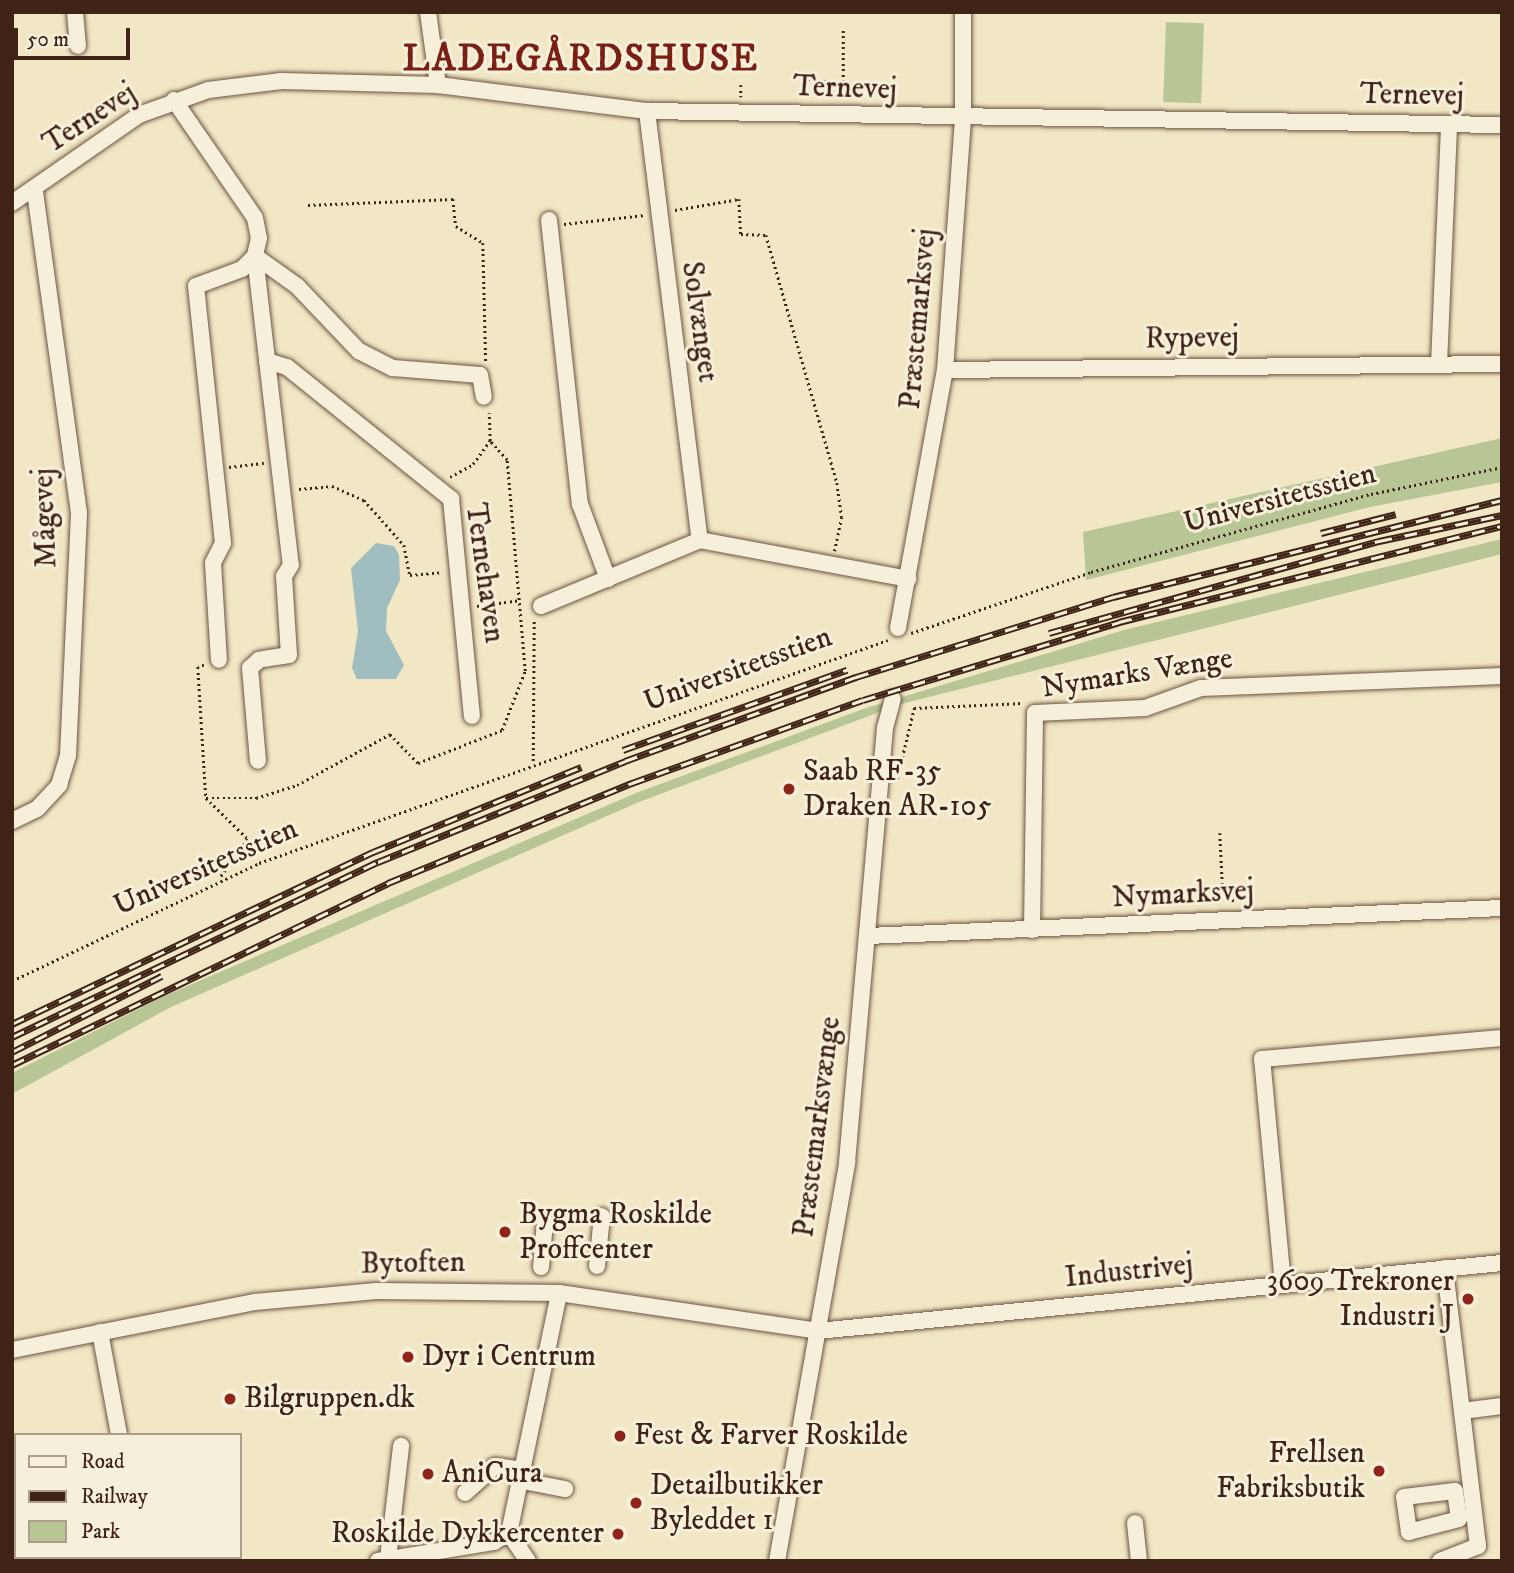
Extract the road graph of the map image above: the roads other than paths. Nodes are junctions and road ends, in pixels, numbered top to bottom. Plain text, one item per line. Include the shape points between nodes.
1 (75, 12) edge
2 (428, 12) edge
3 (964, 12) edge
4 (78, 46) dead end
5 (438, 85) junction
6 (174, 100) junction
7 (647, 111) junction
8 (964, 120) junction
9 (1449, 124) junction
10 (1502, 125) edge
11 (34, 190) junction
12 (12, 203) edge
13 (550, 223) road end
14 (255, 256) junction
15 (267, 361) junction
16 (1502, 364) edge
17 (1439, 365) junction
18 (945, 370) junction
19 (484, 397) road end
20 (700, 540) junction
21 (608, 579) junction
22 (908, 579) junction
23 (541, 606) road end
24 (898, 628) dead end
25 (219, 660) road end
26 (1502, 676) edge
27 (894, 699) dead end
28 (472, 716) dead end
29 (258, 761) dead end
30 (12, 821) edge
31 (1502, 908) edge
32 (1032, 930) junction
33 (868, 936) junction
34 (1502, 1038) edge
35 (603, 1216) dead end
36 (545, 1222) dead end
37 (1502, 1263) edge
38 (597, 1266) dead end
39 (541, 1267) dead end
40 (1445, 1268) junction
41 (1283, 1284) junction
42 (559, 1293) junction
43 (818, 1331) junction
44 (100, 1332) junction
45 (12, 1350) edge
46 (1502, 1406) edge
47 (1462, 1411) junction
48 (119, 1433) edge
49 (401, 1446) dead end
50 (524, 1476) junction
51 (565, 1489) dead end
52 (465, 1493) dead end
53 (1135, 1523) dead end
54 (509, 1533) junction
55 (384, 1560) edge
56 (528, 1561) edge
57 (777, 1561) edge
58 (1139, 1561) edge
59 (1440, 1561) edge

1 - 4 street
2 - 5 street
3 - 8 street, Præstemarksvej
5 - 6 street, Ternevej via 281,81
5 - 7 street, Ternevej
6 - 11 street, Ternevej via 124,123
6 - 14 street via 255,218
7 - 8 street, Ternevej
7 - 20 street, Solvænget
8 - 9 street, Ternevej
8 - 18 street, Præstemarksvej
9 - 10 street, Ternevej
9 - 17 street
11 - 12 street, Ternevej
11 - 30 street, Mågevej via 79,513 68,756 59,785 37,809
13 - 21 street via 580,504
14 - 15 street
14 - 19 street via 298,286 359,351 393,368 480,375
14 - 25 street via 242,269 196,286 223,543 213,564
15 - 28 street, Ternehaven via 287,367 451,499
15 - 29 street via 285,491 289,655 259,660 250,668
16 - 17 street, Rypevej
17 - 18 street, Rypevej
18 - 22 street, Præstemarksvej
20 - 21 street
20 - 22 street
21 - 23 street
22 - 24 street, Præstemarksvej
26 - 32 street, Nymarks Vænge via 1201,688 1145,708 1035,713
27 - 33 street, Præstemarksvænge via 885,728
31 - 32 street, Nymarksvej
32 - 33 street, Nymarksvej
33 - 43 street, Præstemarksvænge via 847,1162
34 - 41 street via 1262,1059
35 - 38 street
36 - 39 street
37 - 40 street, Industrivej
40 - 41 street, Industrivej
40 - 47 street
41 - 43 street, Industrivej
42 - 43 street, Bytoften
42 - 44 street, Bytoften via 320,1295
42 - 50 street
43 - 57 street, Præstemarksvænge
44 - 45 street, Bytoften
44 - 48 street
46 - 47 street
47 - 59 street via 1465,1503 1478,1546
49 - 55 street
50 - 51 street
50 - 52 street via 495,1466
50 - 54 street
53 - 58 street
54 - 55 street via 494,1542
54 - 56 street

